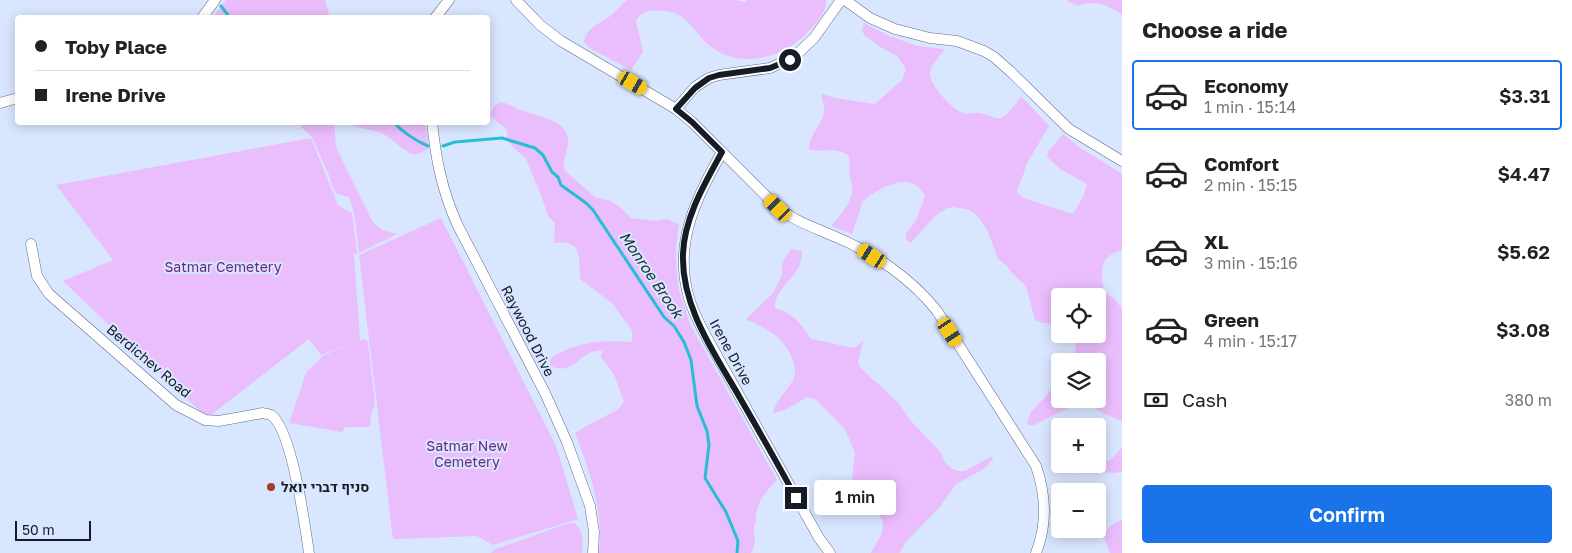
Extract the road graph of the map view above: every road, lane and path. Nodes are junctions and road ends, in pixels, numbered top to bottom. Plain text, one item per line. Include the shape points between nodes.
1 (215, 0) edge
2 (449, 0) edge
3 (516, 0) edge
4 (843, 0) edge
5 (204, 15) edge
6 (437, 15) edge
7 (15, 99) edge
8 (0, 103) edge
9 (676, 109) junction
10 (432, 125) edge
11 (722, 152) junction
12 (1122, 161) edge
13 (31, 244) dead end
14 (309, 553) edge
15 (593, 553) edge
16 (830, 553) edge
17 (1036, 553) edge

1 - 5 street
2 - 6 street
3 - 9 street via 561,41
4 - 9 street via 814,38 790,60 770,68 709,78
4 - 12 street via 870,18 895,29 957,41 984,51 1010,71 1069,129
7 - 8 street
9 - 11 street
10 - 15 street, Raywood Drive via 440,179 448,204 545,393 576,464 590,506
11 - 16 street, Irene Drive via 689,221 683,253 689,298 712,347
11 - 17 street via 785,214 861,248 900,274 936,310 1036,466 1044,509 1043,530
13 - 14 street, Berdichev Road via 37,276 50,294 176,405 205,420 219,422 270,414 284,433

